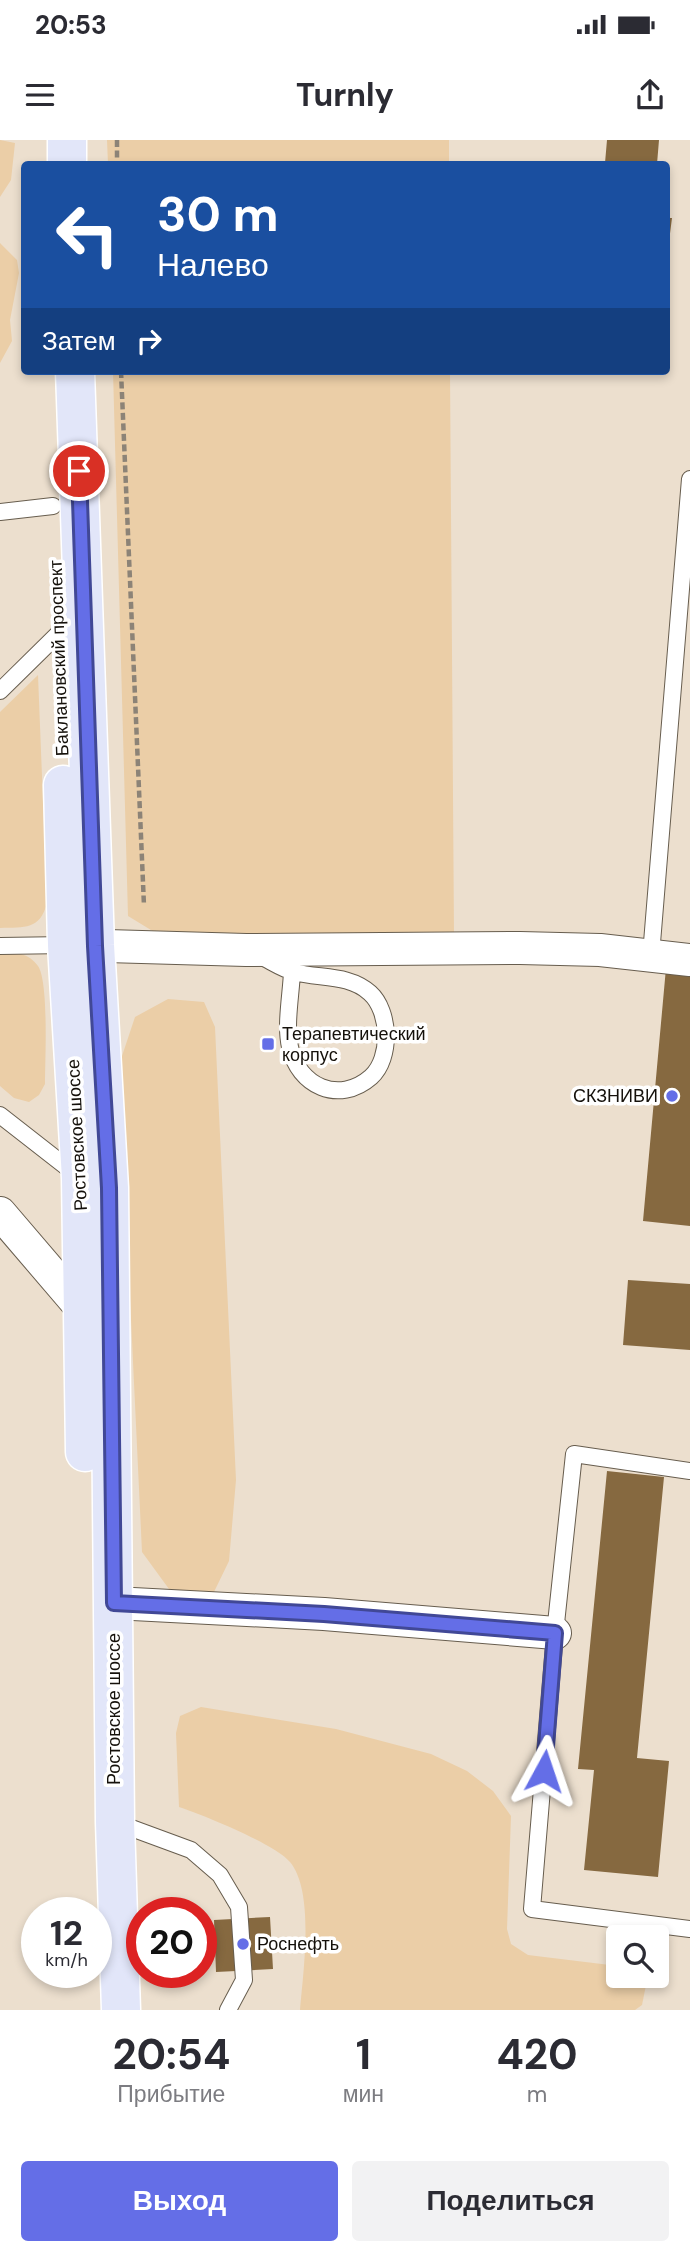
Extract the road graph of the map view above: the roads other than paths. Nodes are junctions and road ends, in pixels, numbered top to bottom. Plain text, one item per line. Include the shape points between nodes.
1 (41, 140) edge
2 (67, 140) edge
3 (41, 161) edge
4 (68, 161) edge
5 (48, 375) edge
6 (75, 375) edge
7 (690, 479) edge
8 (53, 506) junction
9 (0, 512) edge
10 (59, 633) junction
11 (0, 691) edge
12 (81, 945) junction
13 (0, 946) edge
14 (246, 950) junction
15 (651, 955) junction
16 (690, 960) edge
17 (292, 972) junction
18 (0, 1115) edge
19 (81, 1178) junction
20 (0, 1213) edge
21 (83, 1310) junction
22 (690, 1471) edge
23 (114, 1603) junction
24 (555, 1633) junction
25 (115, 1822) junction
26 (94, 1897) edge
27 (690, 1928) edge
28 (97, 1988) edge
29 (98, 2010) edge
30 (121, 2010) edge
31 (228, 2010) edge

1 - 3 main road
2 - 4 main road
5 - 8 main road, Баклановский проспект
6 - 12 main road, Баклановский проспект
7 - 15 lane
8 - 9 lane
8 - 10 main road, Баклановский проспект
10 - 11 lane
10 - 12 main road, Баклановский проспект
12 - 13 lane
12 - 14 street
12 - 19 main road, Ростовское шоссе
12 - 23 main road, Ростовское шоссе via 109,1188
14 - 15 street via 520,947
14 - 17 lane
15 - 16 street
17 - 17 lane via 289,1045 299,1072 328,1090 356,1086 373,1076 383,1054 386,1024 381,1006 359,985
18 - 19 lane
19 - 21 main road, Ростовское шоссе
20 - 21 street
21 - 26 main road, Ростовское шоссе
22 - 24 lane via 574,1454
23 - 24 street
23 - 25 main road, Ростовское шоссе
24 - 27 lane via 532,1909
25 - 30 main road, Ростовское шоссе
25 - 31 lane via 191,1850 220,1875 239,1908 244,1980
28 - 29 main road

